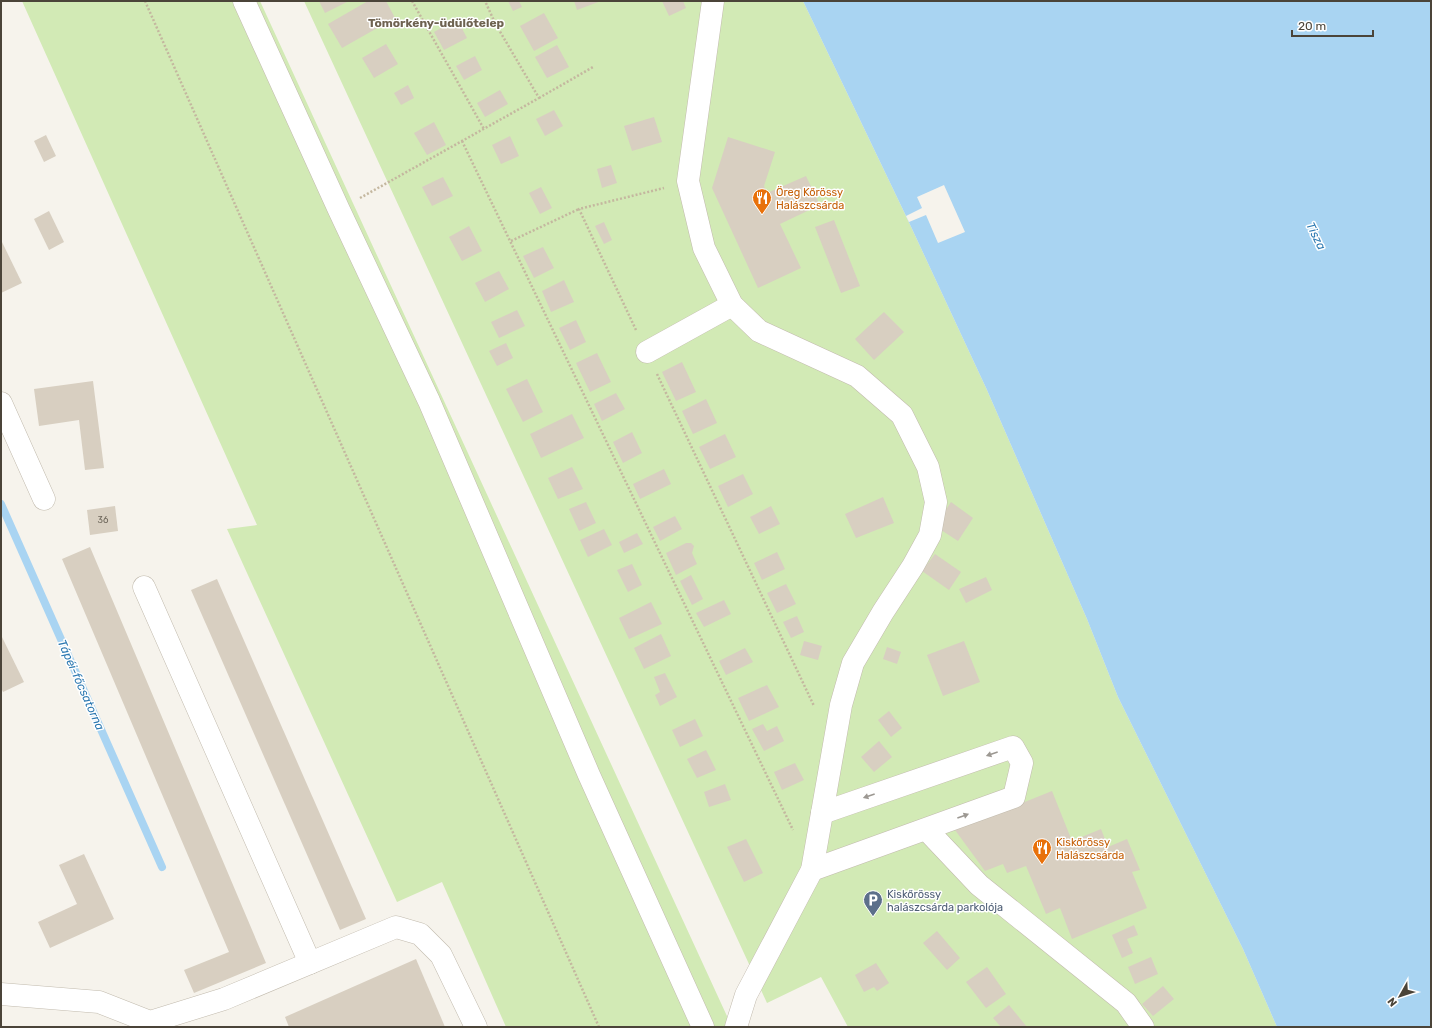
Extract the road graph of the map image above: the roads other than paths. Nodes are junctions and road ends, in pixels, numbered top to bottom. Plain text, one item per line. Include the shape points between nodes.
1 (244, 1) edge
2 (713, 1) edge
3 (732, 305) junction
4 (647, 352) road end
5 (1, 404) edge
6 (44, 499) dead end
7 (144, 587) dead end
8 (822, 813) junction
9 (927, 830) junction
10 (812, 870) junction
11 (310, 963) junction
12 (1, 994) edge
13 (476, 1027) edge
14 (703, 1027) edge
15 (736, 1027) edge
16 (1143, 1027) edge

1 - 14 street via 429,401 589,775
2 - 3 street via 688,182 704,248
3 - 4 street
3 - 8 street via 759,331 857,376 902,415 928,467 936,502 930,535 914,566 853,663 841,705
5 - 6 street
7 - 11 street
9 -> 8 street via 1014,797 1022,763 1013,747
8 - 10 street
9 - 10 street
9 - 16 street via 979,885 1126,1003
10 - 15 street via 746,995
11 - 12 street via 224,999 150,1022 99,1002
11 - 13 street via 396,927 420,934 441,954

